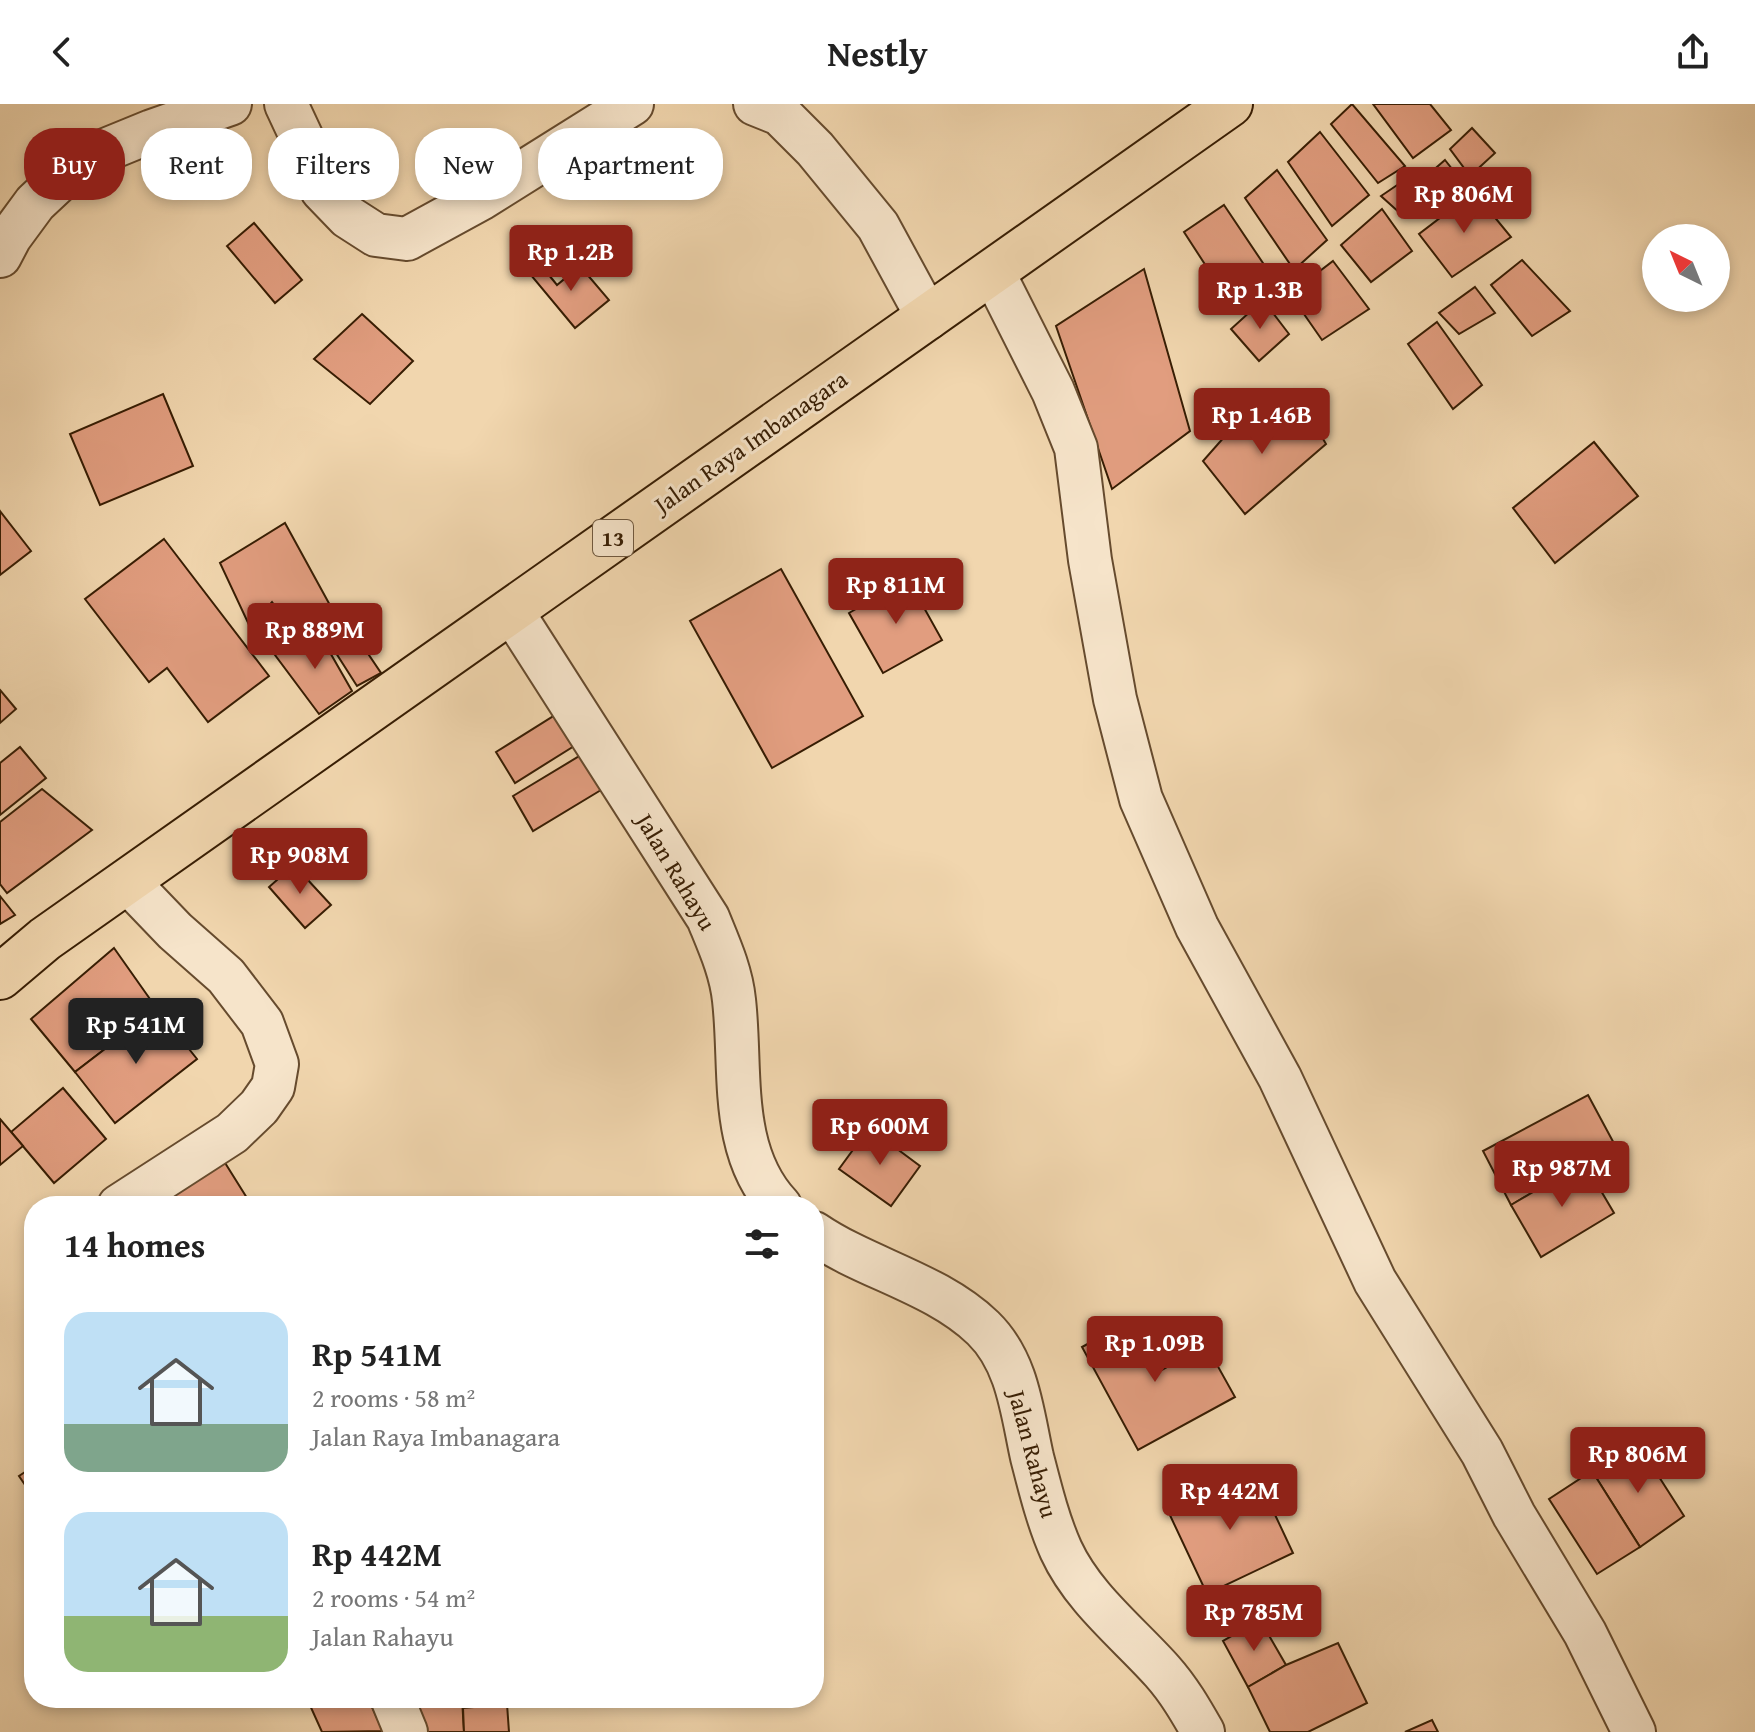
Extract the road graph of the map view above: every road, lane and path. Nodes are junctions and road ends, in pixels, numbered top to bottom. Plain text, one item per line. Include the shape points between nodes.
1 (230, 104) edge
2 (286, 104) edge
3 (632, 104) edge
4 (755, 104) edge
5 (1230, 104) edge
6 (0, 256) edge
7 (993, 272) junction
8 (928, 318) junction
9 (511, 610) junction
10 (127, 881) junction
11 (0, 977) edge
12 (134, 1196) edge
13 (773, 1196) edge
14 (824, 1240) edge
15 (396, 1708) edge
16 (406, 1732) edge
17 (1203, 1732) edge
18 (1634, 1732) edge

1 - 6 street via 81,160 35,203
2 - 3 street via 322,190 348,217 376,235 407,239
4 - 8 street via 780,114 798,131 878,226
5 - 7 highway, Jalan Raya Imbanagara / 13
7 - 8 highway, Jalan Raya Imbanagara / 13
7 - 18 street via 1076,448 1115,699 1141,799 1197,927 1280,1078 1375,1281 1482,1452 1585,1633
8 - 9 highway, Jalan Raya Imbanagara / 13
9 - 10 highway, Jalan Raya Imbanagara / 13
9 - 13 street, Jalan Rahayu via 708,918 729,969 742,1122 758,1176
10 - 11 highway, Jalan Raya Imbanagara / 13
10 - 12 street via 226,976 262,1023 277,1064 273,1087 232,1133
14 - 17 street, Jalan Rahayu via 956,1305 1003,1353 1062,1552 1101,1608 1185,1700
15 - 16 street

